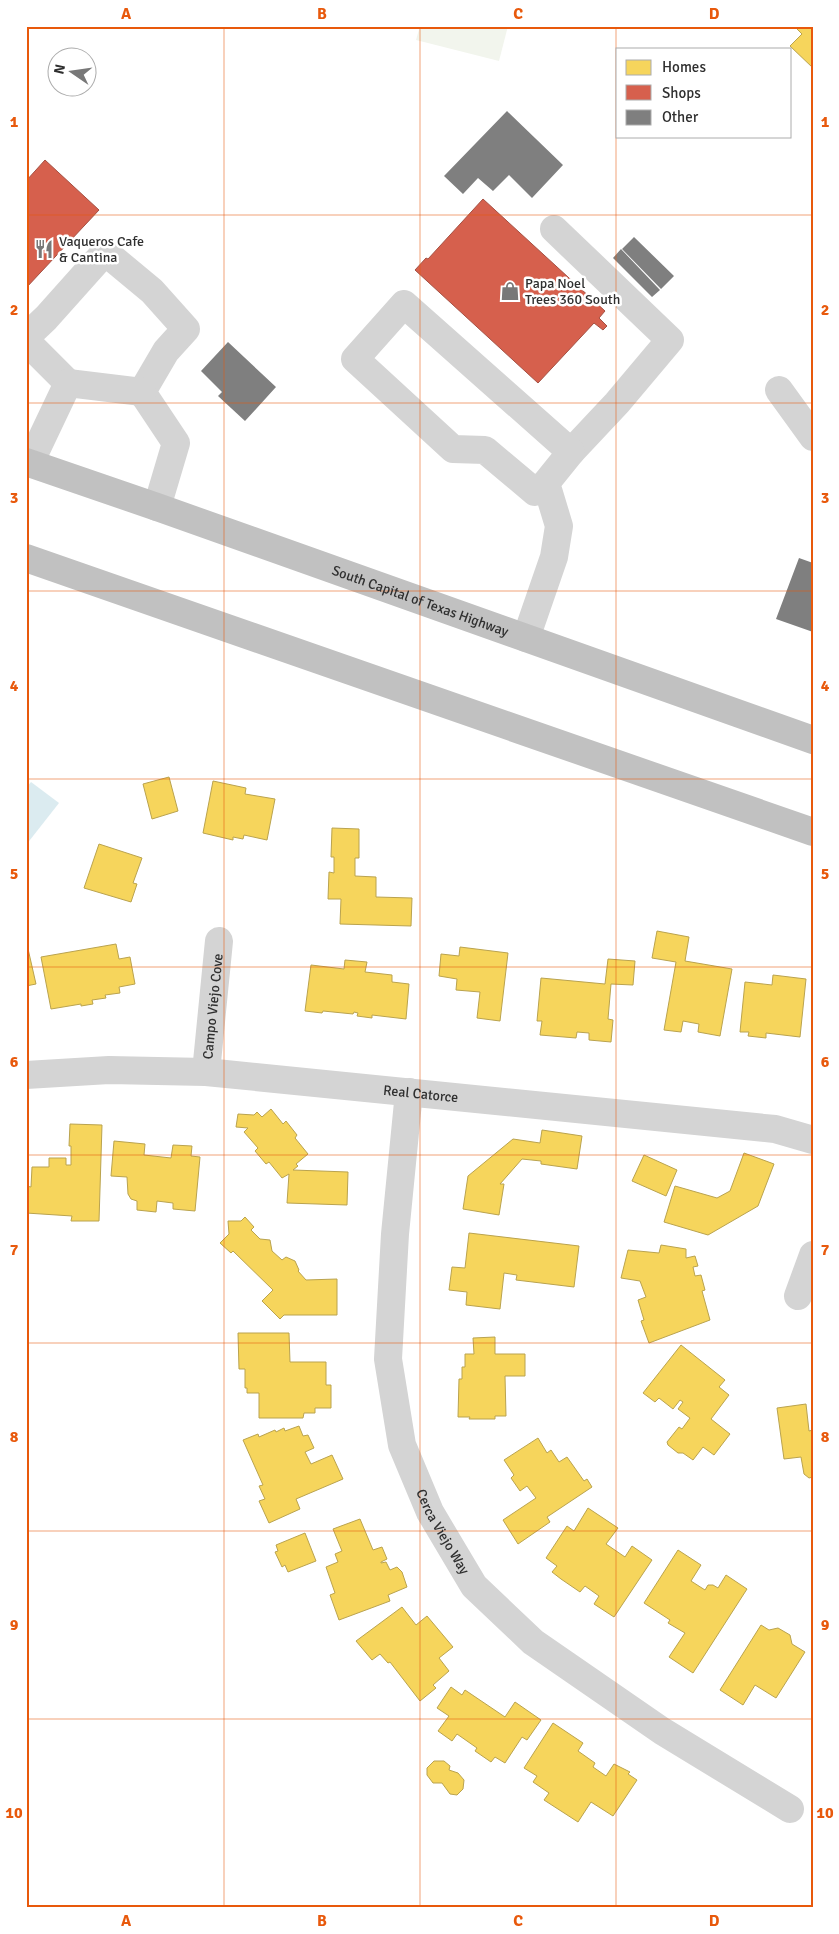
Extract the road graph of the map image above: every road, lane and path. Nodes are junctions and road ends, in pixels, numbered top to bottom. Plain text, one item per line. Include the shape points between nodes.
1 (554, 229) dead end
2 (26, 337) edge
3 (26, 341) edge
4 (68, 383) junction
5 (779, 390) dead end
6 (142, 392) junction
7 (813, 437) edge
8 (571, 452) junction
9 (28, 463) edge
10 (546, 483) junction
11 (157, 507) junction
12 (26, 558) edge
13 (526, 638) junction
14 (813, 740) edge
15 (813, 832) edge
16 (219, 941) dead end
17 (206, 1072) junction
18 (26, 1075) edge
19 (409, 1092) junction
20 (813, 1140) edge
21 (813, 1255) edge
22 (798, 1296) dead end
23 (790, 1809) dead end

1 - 8 street via 670,340
2 - 6 street via 105,252 152,291 186,329 166,350
3 - 4 street
4 - 6 street
4 - 9 street
5 - 7 street
6 - 11 street via 176,442
8 - 10 street
8 - 10 street via 404,304 355,359 453,449 485,450 535,492
9 - 11 highway, South Capital of Texas Highway
10 - 13 street via 559,526 554,557
11 - 13 highway, South Capital of Texas Highway
12 - 15 highway
13 - 14 highway, South Capital of Texas Highway
16 - 17 street, Campo Viejo Cove
17 - 18 street, Real Catorce via 109,1070
17 - 19 street, Real Catorce
19 - 20 street, Real Catorce via 775,1129
19 - 23 street, Cerca Viejo Way via 395,1234 388,1358 402,1445 430,1512 474,1586 533,1642 662,1730
21 - 22 street

